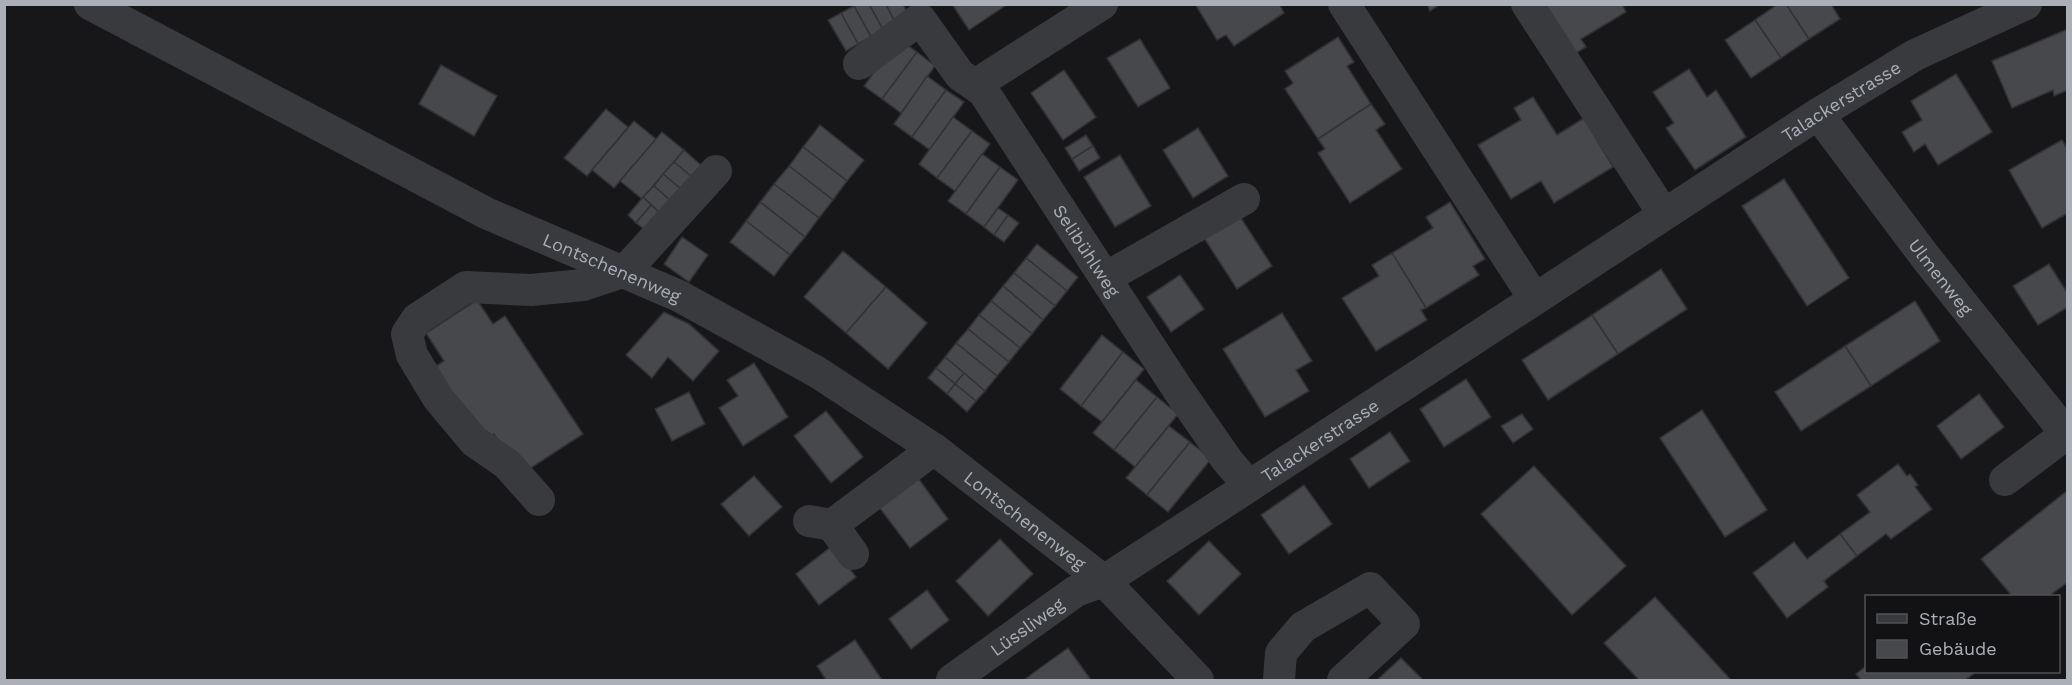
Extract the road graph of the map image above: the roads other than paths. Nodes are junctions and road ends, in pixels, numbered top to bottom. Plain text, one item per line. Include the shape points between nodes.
1 (90, 4) edge
2 (1102, 4) edge
3 (1344, 4) edge
4 (1527, 4) edge
5 (2026, 4) edge
6 (859, 64) dead end
7 (975, 85) junction
8 (1818, 114) junction
9 (716, 171) dead end
10 (1244, 199) dead end
11 (1663, 213) junction
12 (625, 272) junction
13 (1107, 277) junction
14 (1534, 298) junction
15 (2067, 435) edge
16 (934, 449) junction
17 (2005, 480) dead end
18 (1249, 486) junction
19 (539, 500) dead end
20 (854, 554) dead end
21 (1104, 581) junction
22 (952, 681) edge
23 (1198, 681) edge
24 (1280, 681) edge
25 (1343, 681) edge

1 - 12 street, Lontschenenweg via 486,213
2 - 7 street
3 - 14 street
4 - 11 street
5 - 8 street, Talackerstrasse via 1915,55
6 - 7 street, Selibühlweg via 920,19 960,75
7 - 13 street, Selibühlweg via 983,91
8 - 11 street, Talackerstrasse
8 - 15 street, Ulmenweg via 1927,260
9 - 12 street
10 - 13 street
11 - 14 street, Talackerstrasse
12 - 16 street, Lontschenenweg via 767,343
12 - 19 street via 583,285 531,290 466,287 417,319 407,334 412,355 438,398 474,441 507,464
13 - 18 street, Selibühlweg via 1179,391
14 - 18 street, Talackerstrasse
15 - 17 street
16 - 20 street via 820,523
16 - 21 street, Lontschenenweg
18 - 21 street, Talackerstrasse
21 - 22 street, Lüssliweg via 1076,591
21 - 23 street, Lontschenenweg
24 - 25 street via 1281,653 1303,627 1370,588 1404,624

